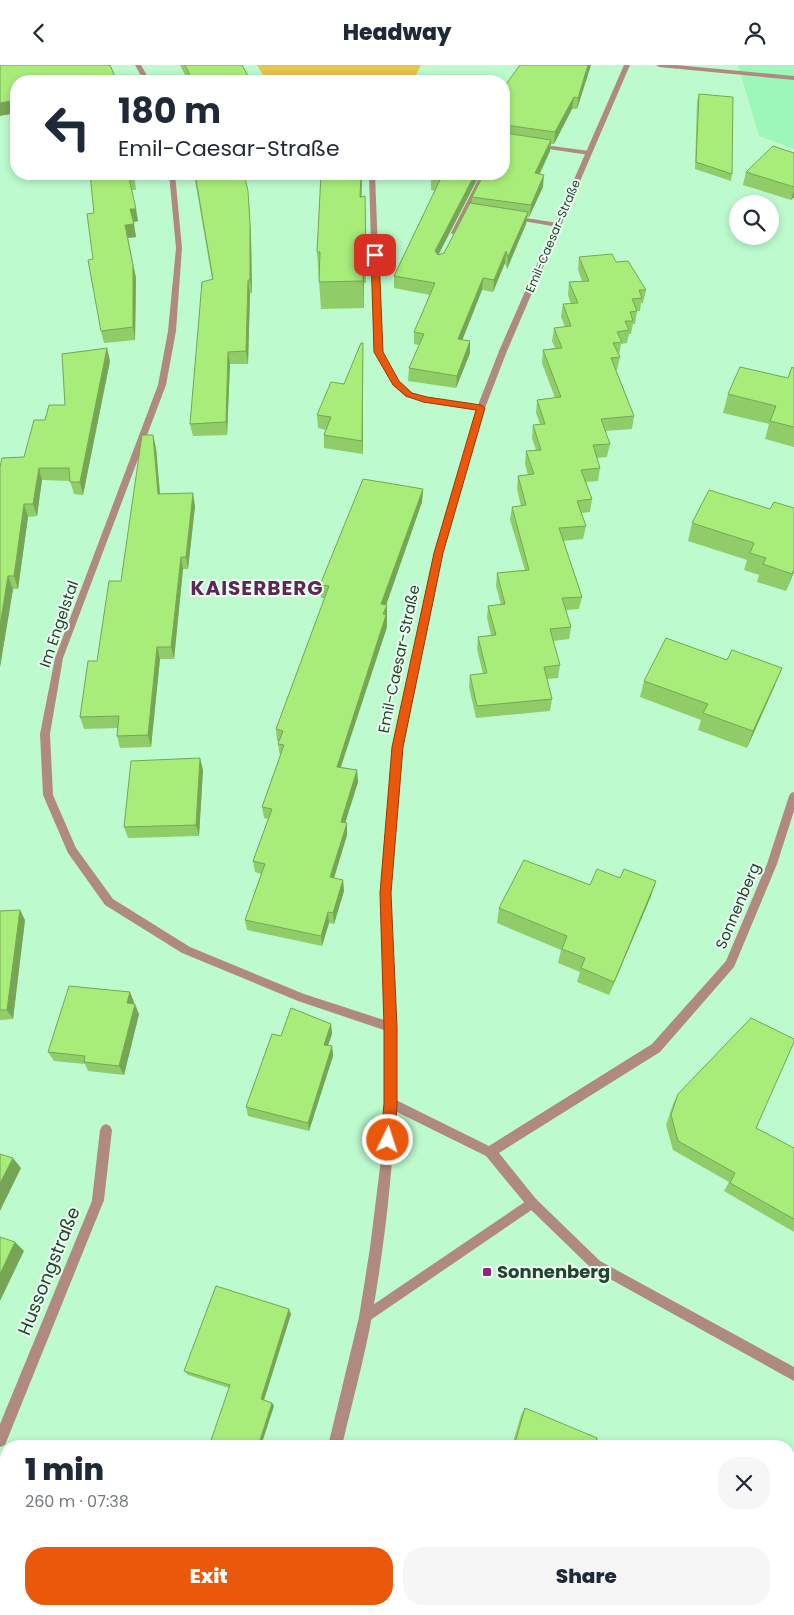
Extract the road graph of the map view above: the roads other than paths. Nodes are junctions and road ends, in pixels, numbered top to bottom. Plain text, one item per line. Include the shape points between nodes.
1 (628, 65) edge
2 (659, 65) edge
3 (794, 78) edge
4 (532, 145) edge
5 (589, 153) junction
6 (173, 180) edge
7 (372, 180) edge
8 (481, 180) edge
9 (466, 211) junction
10 (475, 212) edge
11 (502, 217) edge
12 (558, 225) junction
13 (452, 237) edge
14 (481, 408) junction
15 (794, 796) edge
16 (390, 1027) junction
17 (390, 1103) junction
18 (106, 1130) dead end
19 (490, 1152) junction
20 (532, 1203) junction
21 (365, 1317) junction
22 (794, 1373) edge
23 (0, 1440) edge
24 (336, 1440) edge

1 - 5 street, Emil-Caesar-Straße
2 - 3 street
4 - 5 street
5 - 12 street, Emil-Caesar-Straße
6 - 16 street, Im Engelstal via 179,248 172,331 162,385 58,658 45,734 48,795 72,850 110,902 186,950 302,998
7 - 14 street via 378,352 396,383 409,395
8 - 9 street
9 - 10 street
9 - 13 street
11 - 12 street
12 - 14 street, Emil-Caesar-Straße
14 - 16 street, Emil-Caesar-Straße via 438,553 397,747 385,893
15 - 19 street, Sonnenberg via 772,864 730,964 656,1048
16 - 17 street, Emil-Caesar-Straße
17 - 19 street
17 - 21 street, Emil-Caesar-Straße via 387,1159
18 - 23 street, Hussongstraße via 98,1200
19 - 20 street
20 - 21 street
20 - 22 street via 596,1265
21 - 24 street

